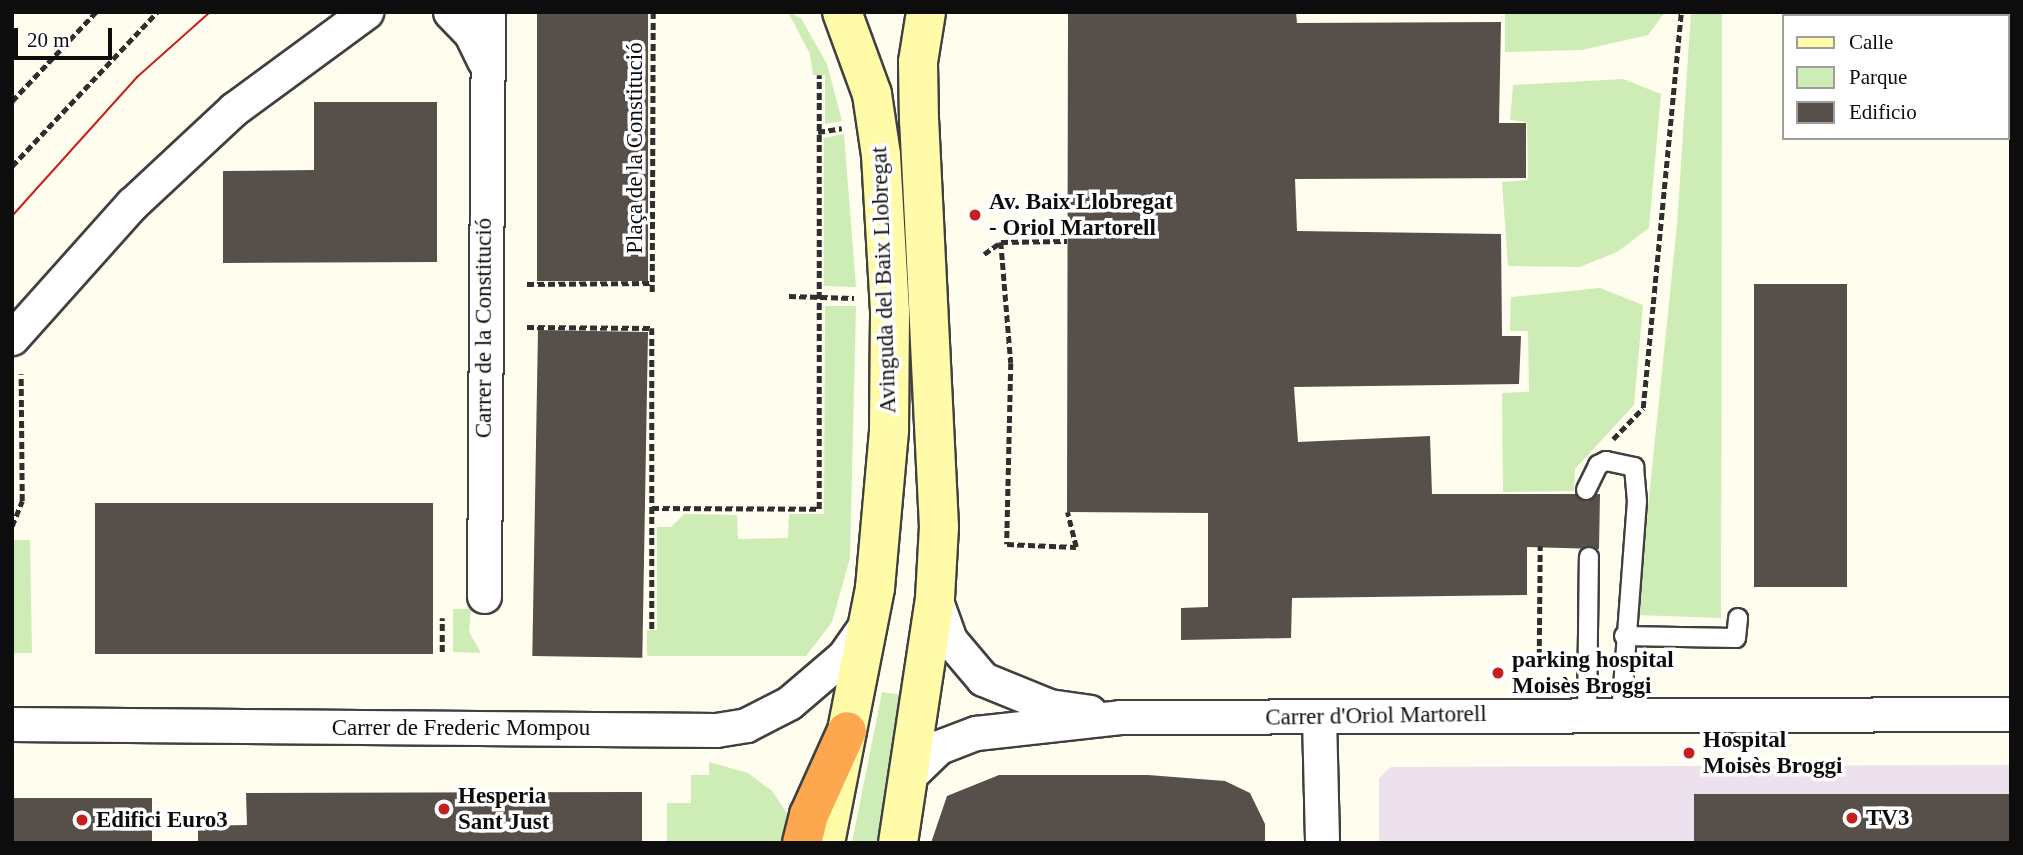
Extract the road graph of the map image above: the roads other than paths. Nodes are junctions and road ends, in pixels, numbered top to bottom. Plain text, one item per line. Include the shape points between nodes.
1 (366, 12) edge
2 (450, 12) edge
3 (488, 12) edge
4 (842, 12) edge
5 (926, 12) edge
6 (485, 61) junction
7 (12, 338) edge
8 (1586, 490) dead end
9 (1589, 557) dead end
10 (484, 596) dead end
11 (935, 598) junction
12 (1738, 618) dead end
13 (868, 622) junction
14 (1624, 636) junction
15 (1621, 713) junction
16 (1587, 714) junction
17 (2011, 714) edge
18 (1120, 717) junction
19 (1319, 717) junction
20 (12, 724) edge
21 (847, 731) junction
22 (910, 775) junction
23 (802, 843) edge
24 (825, 843) edge
25 (898, 843) edge
26 (1322, 843) edge

1 - 7 street via 234,109 132,204
2 - 6 street, Carrer de la Constitució via 471,34
3 - 6 street, Carrer de la Constitució
4 - 13 street, Avinguda del Baix Llobregat via 878,125 890,291 890,430
5 - 11 street, Avinguda del Baix Llobregat via 918,62 918,104 938,480
6 - 10 street, Carrer de la Constitució
8 - 14 lane via 1598,465 1606,460 1634,467 1637,501
9 - 16 lane
11 - 18 street, Carrer d'Oriol Martorell via 950,640 984,679 1049,706
11 - 22 street, Avinguda del Baix Llobregat
12 - 14 lane via 1736,638
13 - 20 street, Carrer de Frederic Mompou via 844,656 789,703 746,725 716,730
13 - 21 street, Avinguda del Baix Llobregat
14 - 15 lane
15 - 16 street, Carrer d'Oriol Martorell
15 - 17 street, Carrer d'Oriol Martorell
16 - 19 street, Carrer d'Oriol Martorell
18 - 19 street, Carrer d'Oriol Martorell
18 - 22 street, Carrer d'Oriol Martorell via 976,733 939,747
19 - 26 street
21 - 23 highway via 809,815
21 - 24 street, Avinguda del Baix Llobregat
22 - 25 street, Avinguda del Baix Llobregat

